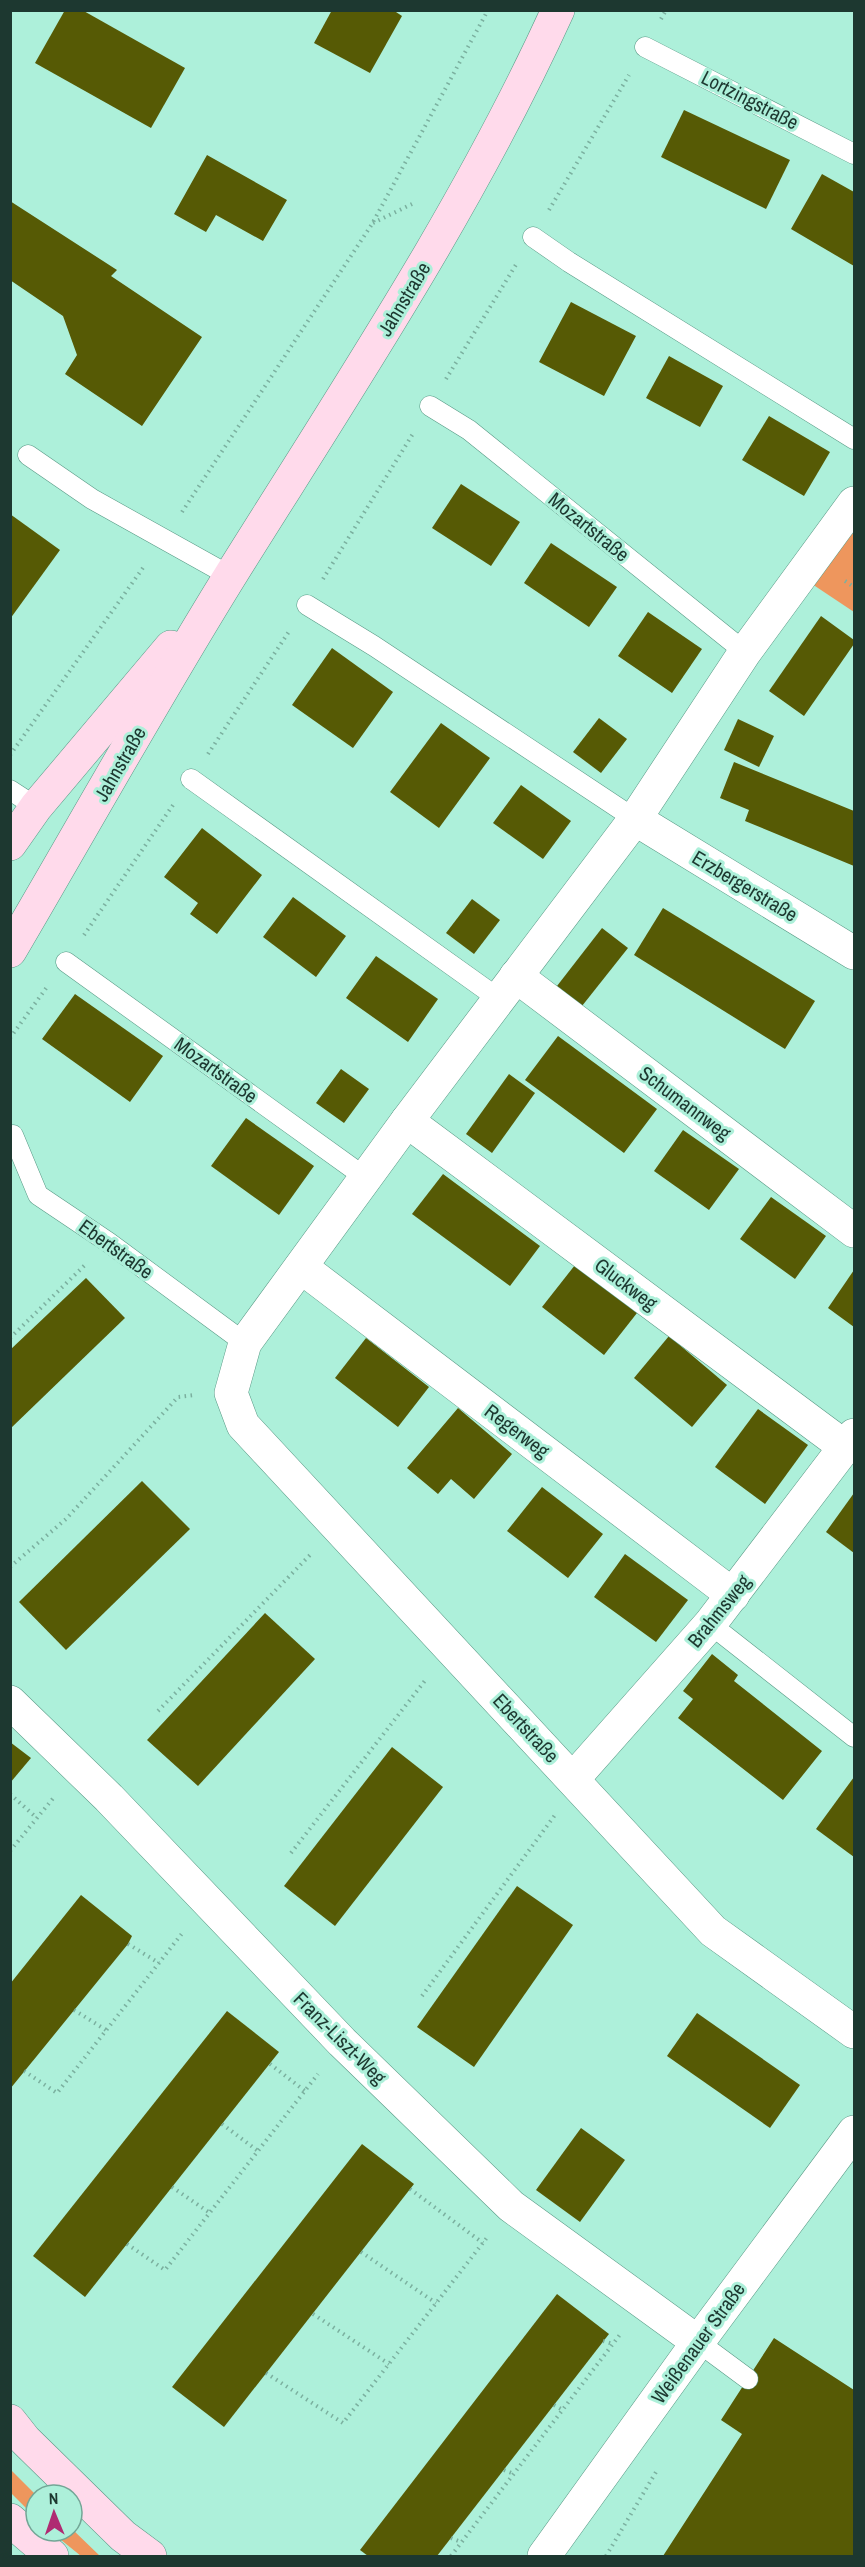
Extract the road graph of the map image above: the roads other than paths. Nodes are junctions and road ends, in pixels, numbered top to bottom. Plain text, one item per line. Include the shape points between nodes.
1 (558, 10) edge
2 (645, 47) road end
3 (855, 153) edge
4 (534, 237) road end
5 (430, 406) road end
6 (855, 439) edge
7 (28, 455) dead end
8 (855, 503) edge
9 (230, 576) junction
10 (307, 605) road end
11 (745, 652) junction
12 (191, 779) road end
13 (23, 798) edge
14 (635, 819) junction
15 (10, 844) edge
16 (10, 951) edge
17 (855, 953) edge
18 (66, 962) road end
19 (508, 987) junction
20 (407, 1121) junction
21 (13, 1135) dead end
22 (366, 1178) junction
23 (855, 1231) edge
24 (301, 1267) junction
25 (245, 1343) junction
26 (851, 1446) edge
27 (733, 1595) junction
28 (710, 1624) junction
29 (10, 1702) edge
30 (855, 1737) edge
31 (576, 1782) junction
32 (855, 2032) edge
33 (855, 2132) edge
34 (698, 2342) junction
35 (748, 2379) dead end
36 (10, 2421) edge
37 (10, 2520) edge
38 (52, 2556) edge
39 (150, 2556) edge
40 (544, 2556) edge

1 - 9 main road, Jahnstraße via 527,78 416,280
2 - 3 lane, Lortzingstraße
4 - 6 lane
5 - 11 lane, Mozartstraße via 469,430
7 - 9 lane via 92,499
8 - 11 street
9 - 13 main road, Jahnstraße
9 - 16 main road, Jahnstraße
10 - 14 lane
11 - 14 street
12 - 19 lane
13 - 15 main road, Jahnstraße
14 - 17 street, Erzbergerstraße
14 - 19 street
18 - 22 lane, Mozartstraße
19 - 20 street
19 - 23 street, Schumannweg
20 - 22 street
20 - 26 street, Gluckweg
21 - 25 lane, Ebertstraße via 38,1195
22 - 24 street
24 - 25 street
24 - 27 street, Regerweg
25 - 31 street, Ebertstraße via 231,1393 243,1425
26 - 27 street, Brahmsweg
27 - 28 street, Brahmsweg
28 - 30 lane
28 - 31 street, Brahmsweg
29 - 34 street, Franz-Liszt-Weg via 342,2042 511,2206
31 - 32 street, Ebertstraße via 712,1931
33 - 34 street, Weißenauer Straße
34 - 35 lane
34 - 40 street, Weißenauer Straße
36 - 39 main road via 123,2536
37 - 38 main road

